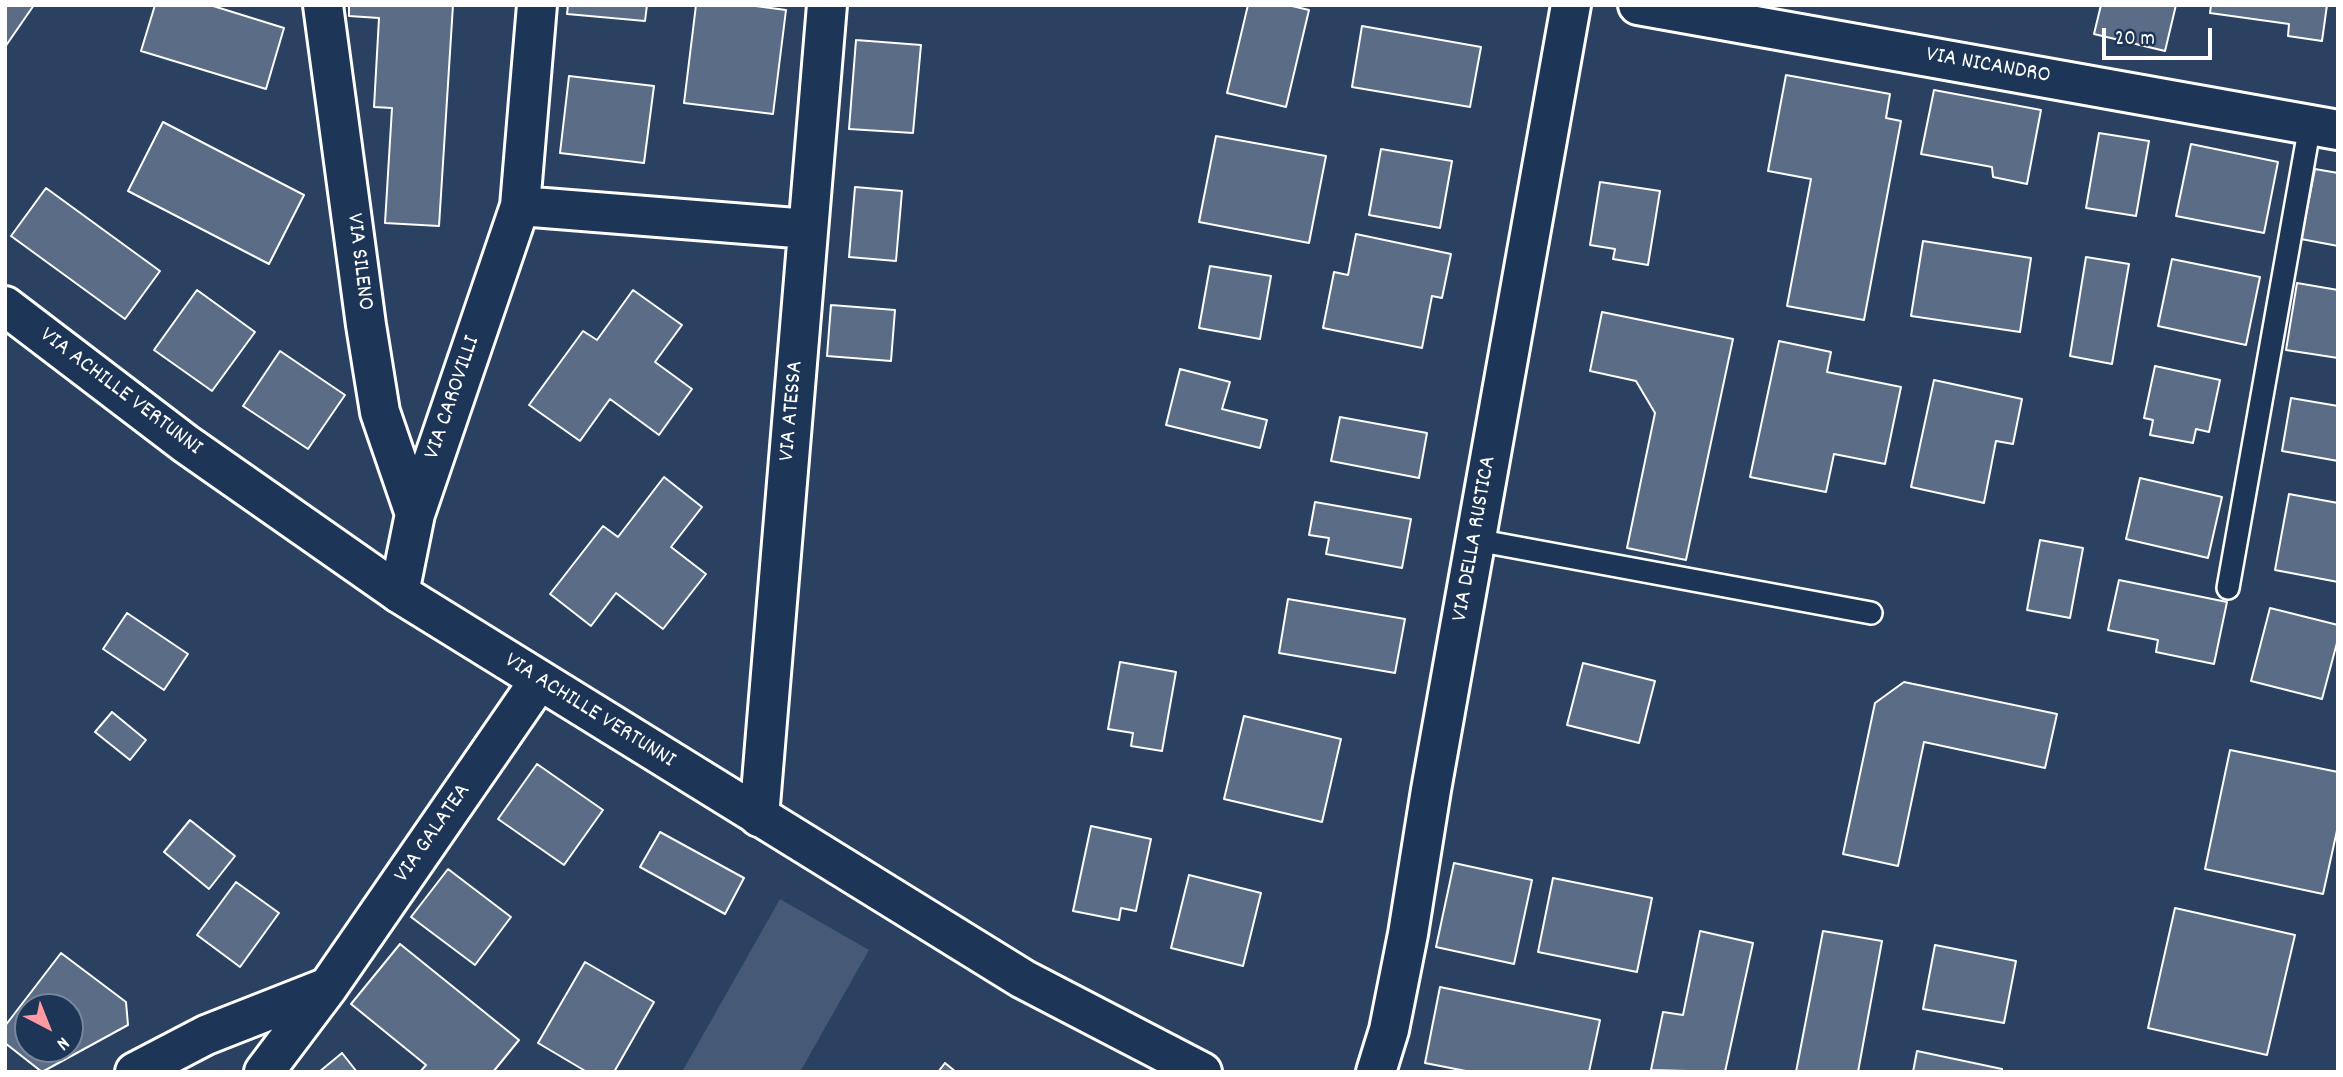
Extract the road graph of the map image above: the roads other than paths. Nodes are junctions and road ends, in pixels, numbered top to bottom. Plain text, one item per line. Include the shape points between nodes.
1 (323, 5) edge
2 (537, 5) edge
3 (827, 5) edge
4 (1571, 5) edge
5 (1637, 5) edge
6 (2331, 127) edge
7 (520, 206) junction
8 (808, 229) junction
9 (5, 306) edge
10 (415, 514) junction
11 (1476, 540) junction
12 (2228, 588) dead end
13 (399, 593) junction
14 (1871, 614) dead end
15 (539, 681) junction
16 (759, 817) junction
17 (328, 987) junction
18 (135, 1072) edge
19 (264, 1072) edge
20 (1202, 1072) edge
21 (1376, 1072) edge

1 - 10 street, VIA SILENO via 380,412
2 - 7 street, VIA CAROVILLI
3 - 8 street, VIA ATESSA
4 - 11 street, VIA DELLA RUSTICA
5 - 6 street, VIA NICANDRO
6 - 12 lane
7 - 8 street
7 - 10 street, VIA CAROVILLI
8 - 16 street, VIA ATESSA
9 - 13 street, VIA ACHILLE VERTUNNI via 186,444
10 - 13 street, VIA CAROVILLI
11 - 14 lane
11 - 21 street, VIA DELLA RUSTICA via 1408,934
13 - 15 street, VIA ACHILLE VERTUNNI
15 - 16 street, VIA ACHILLE VERTUNNI
15 - 17 street, VIA GALATEA
16 - 20 street, VIA ACHILLE VERTUNNI via 1023,979
17 - 18 street via 206,1035
17 - 19 street, VIA GALATEA

